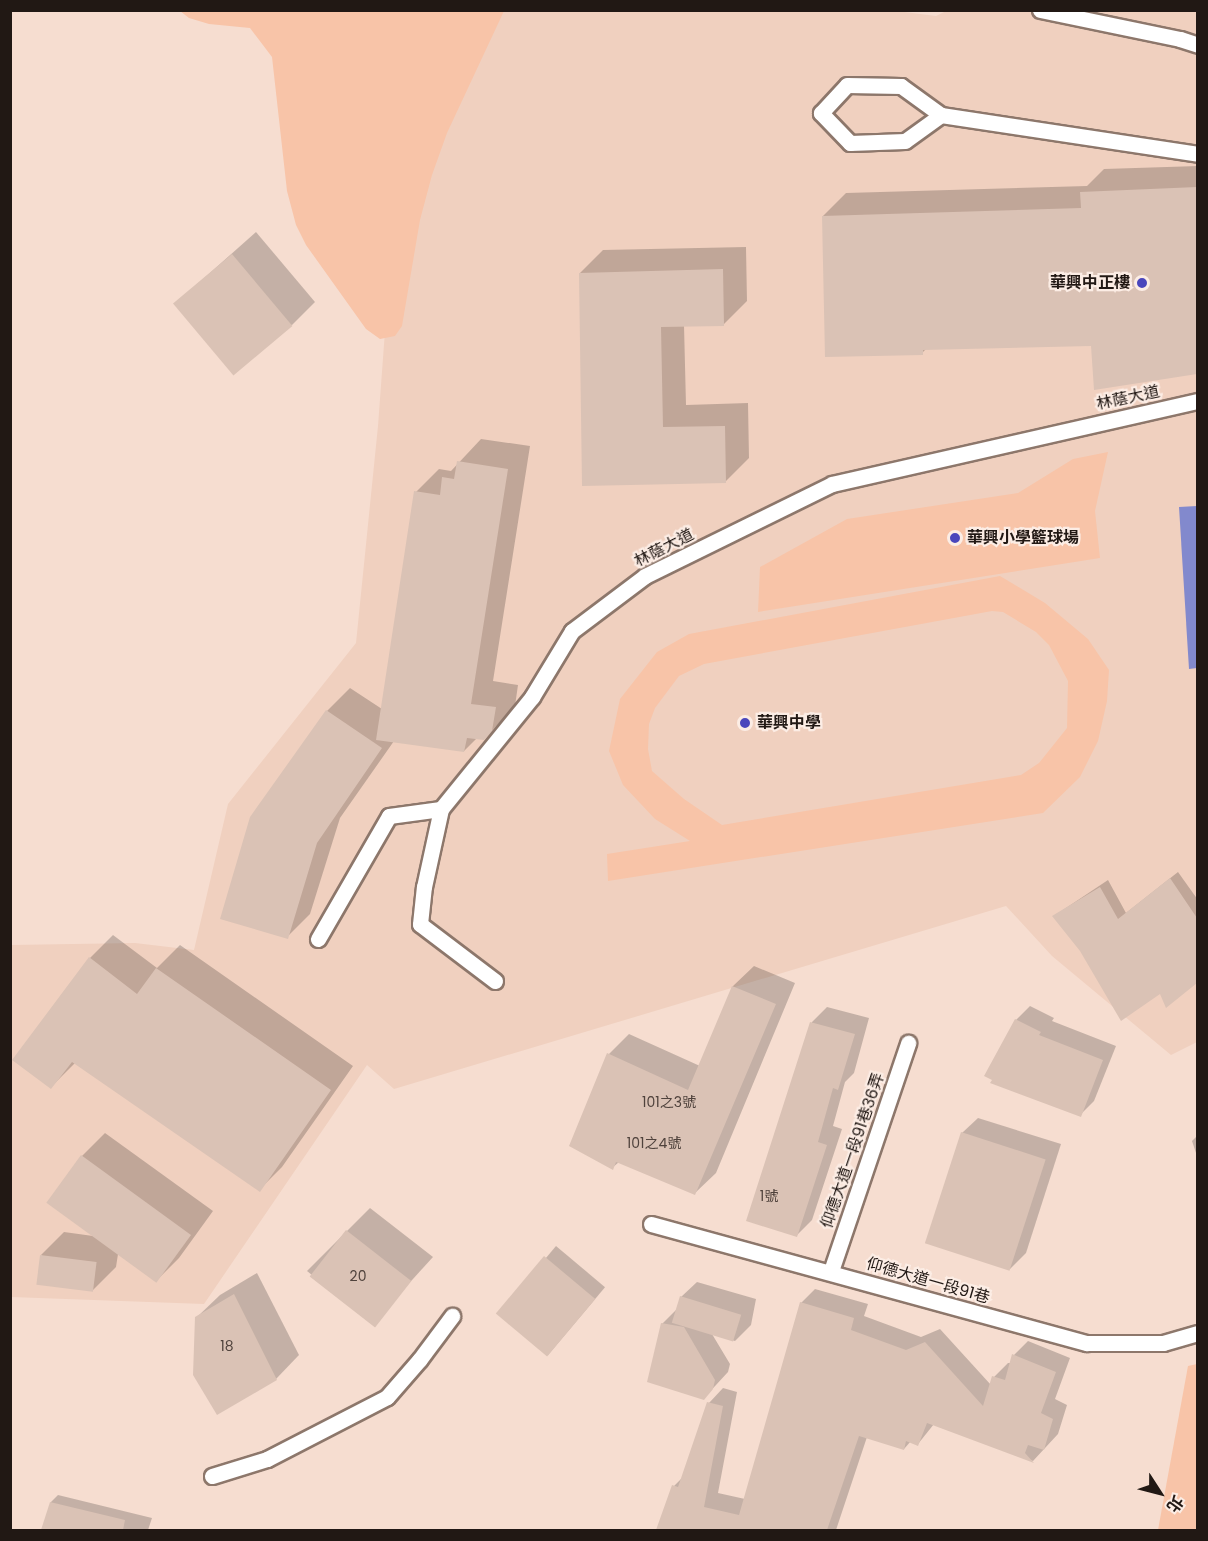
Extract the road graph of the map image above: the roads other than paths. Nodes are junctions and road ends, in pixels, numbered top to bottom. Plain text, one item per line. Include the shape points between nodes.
1 (1040, 10) edge
2 (1197, 45) edge
3 (940, 115) junction
4 (1197, 154) edge
5 (1197, 401) edge
6 (441, 809) junction
7 (318, 939) dead end
8 (495, 981) dead end
9 (908, 1043) dead end
10 (651, 1224) dead end
11 (831, 1271) junction
12 (452, 1316) dead end
13 (1197, 1333) edge
14 (212, 1476) dead end

1 - 2 lane
3 - 3 lane via 901,86 847,85 821,113 850,143 905,141
3 - 4 lane
5 - 6 lane, 林蔭大道 via 832,484 645,576 572,631 532,697
6 - 7 lane via 389,816
6 - 8 lane, 林蔭大道 via 420,924
9 - 11 lane, 仰德大道一段91巷36弄
10 - 11 lane, 仰德大道一段91巷
11 - 13 lane, 仰德大道一段91巷 via 1087,1343 1163,1343
12 - 14 lane via 387,1397 267,1459

